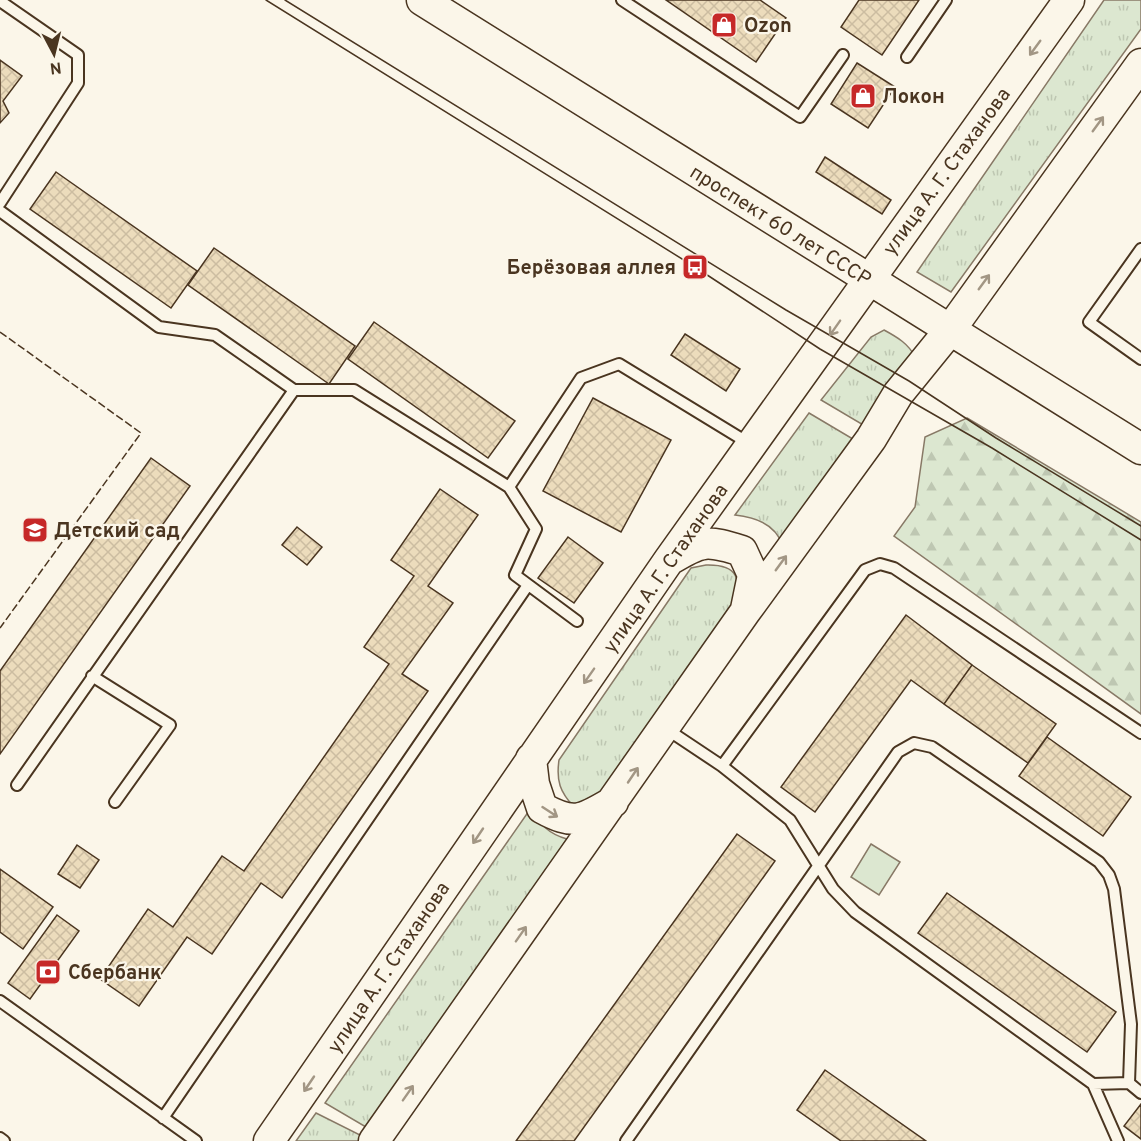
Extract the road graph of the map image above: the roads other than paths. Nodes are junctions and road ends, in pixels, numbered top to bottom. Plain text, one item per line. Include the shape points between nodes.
1 (422, 0) edge
2 (622, 0) edge
3 (946, 0) edge
4 (1069, 0) edge
5 (0, 1) edge
6 (843, 55) dead end
7 (906, 57) dead end
8 (1141, 64) edge
9 (0, 203) edge
10 (0, 211) edge
11 (1141, 249) edge
12 (868, 280) junction
13 (950, 330) junction
14 (1141, 359) edge
15 (294, 390) junction
16 (752, 445) junction
17 (1141, 449) edge
18 (509, 487) junction
19 (669, 560) junction
20 (528, 585) junction
21 (745, 612) junction
22 (577, 621) dead end
23 (92, 676) junction
24 (665, 728) junction
25 (1141, 733) edge
26 (531, 759) junction
27 (722, 766) junction
28 (17, 785) dead end
29 (115, 802) dead end
30 (614, 802) junction
31 (820, 867) junction
32 (0, 1001) edge
33 (1129, 1083) junction
34 (1093, 1084) junction
35 (1141, 1093) edge
36 (163, 1118) junction
37 (0, 1138) edge
38 (4, 1141) edge
39 (196, 1141) edge
40 (269, 1141) edge
41 (374, 1141) edge
42 (626, 1141) edge
43 (1118, 1141) edge

1 - 12 main road, проспект 60 лет СССР
2 - 6 lane via 800,117
3 - 7 lane
4 -> 12 main road, улица А. Г. Стаханова
5 - 9 lane via 78,55 78,83
13 -> 8 main road
10 - 15 lane via 159,327 215,335
11 - 14 lane via 1089,322
12 - 13 main road, проспект 60 лет СССР
12 -> 16 main road, улица А. Г. Стаханова
13 - 17 main road, проспект 60 лет СССР
21 -> 13 main road via 871,439 898,394
15 - 18 lane via 354,390
15 - 23 lane
16 - 18 lane via 618,364 580,378
16 - 19 main road, улица А. Г. Стаханова
18 - 20 lane via 536,529 515,575
19 - 21 main road via 693,545 714,542 742,551 753,575
19 -> 26 main road, улица А. Г. Стаханова
20 - 22 lane
20 - 36 lane
21 - 24 main road
23 - 28 lane
23 - 29 lane via 170,725
24 - 27 lane
30 -> 24 main road
25 - 27 lane via 894,568 880,564 864,570
26 -> 30 main road via 542,808 562,820 586,818
26 -> 40 main road, улица А. Г. Стаханова
27 - 31 lane via 790,820
41 -> 30 main road
31 - 33 lane via 898,753 914,743 932,747 1099,862 1114,889 1131,1024
31 - 34 lane via 842,901 855,912
31 - 42 lane
32 - 36 lane
33 - 34 lane
33 - 35 lane
34 - 43 lane
36 - 39 lane
37 - 38 lane

